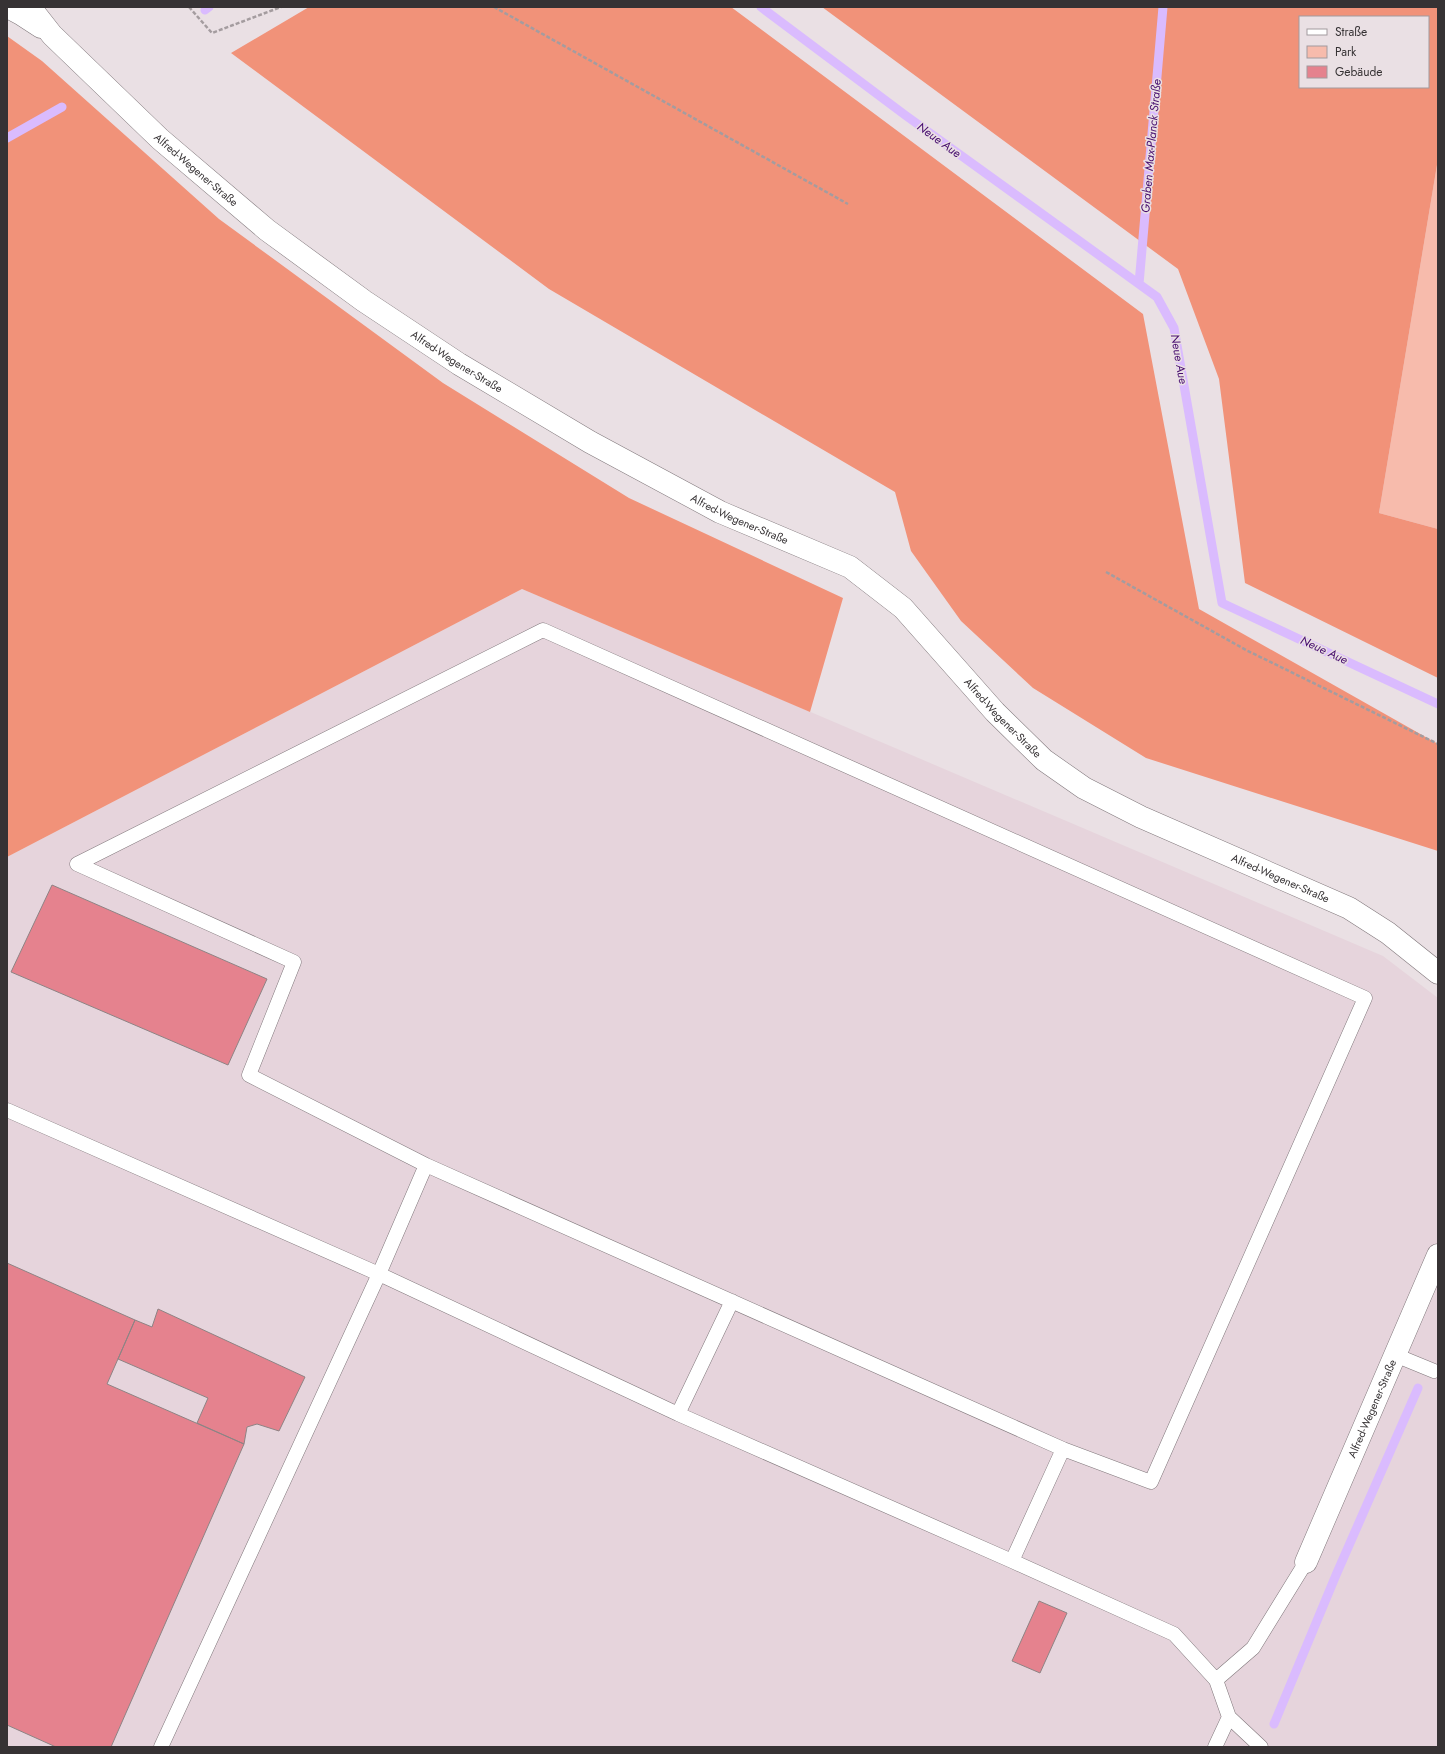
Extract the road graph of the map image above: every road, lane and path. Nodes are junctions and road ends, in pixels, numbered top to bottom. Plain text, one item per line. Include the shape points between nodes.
1 (8, 7) edge
2 (30, 7) edge
3 (189, 7) edge
4 (281, 7) edge
5 (494, 7) edge
6 (52, 35) junction
7 (848, 204) dead end
8 (1106, 572) dead end
9 (1438, 744) edge
10 (1438, 973) edge
11 (7, 1110) edge
12 (426, 1165) junction
13 (1438, 1255) edge
14 (379, 1274) junction
15 (732, 1301) junction
16 (1395, 1355) junction
17 (1434, 1371) dead end
18 (678, 1414) junction
19 (1063, 1449) junction
20 (1012, 1561) junction
21 (1306, 1562) joint
22 (1216, 1680) junction
23 (1229, 1716) junction
24 (161, 1747) edge
25 (1215, 1747) edge
26 (1262, 1747) edge

1 - 6 street, Alfred-Wegener-Straße
2 - 6 street, Alfred-Wegener-Straße
3 - 4 path via 212,33
5 - 7 path
6 - 10 street, Alfred-Wegener-Straße via 160,139 267,230 364,301 459,364 590,442 720,512 850,567 903,608 995,712 1044,760 1084,788 1141,817 1350,908 1388,933
8 - 9 path via 1246,650
11 - 14 lane
12 - 14 lane
12 - 15 lane
12 - 19 lane via 249,1075 294,962 77,864 542,630 1364,998 1151,1482
13 - 16 street, Alfred-Wegener-Straße
14 - 18 lane
14 - 24 lane
15 - 18 lane
15 - 19 lane
16 - 17 lane
16 - 21 street, Alfred-Wegener-Straße
18 - 20 lane
19 - 20 lane
20 - 22 lane via 1174,1634
21 - 22 lane via 1253,1648
22 - 23 lane
23 - 25 lane
23 - 26 lane

